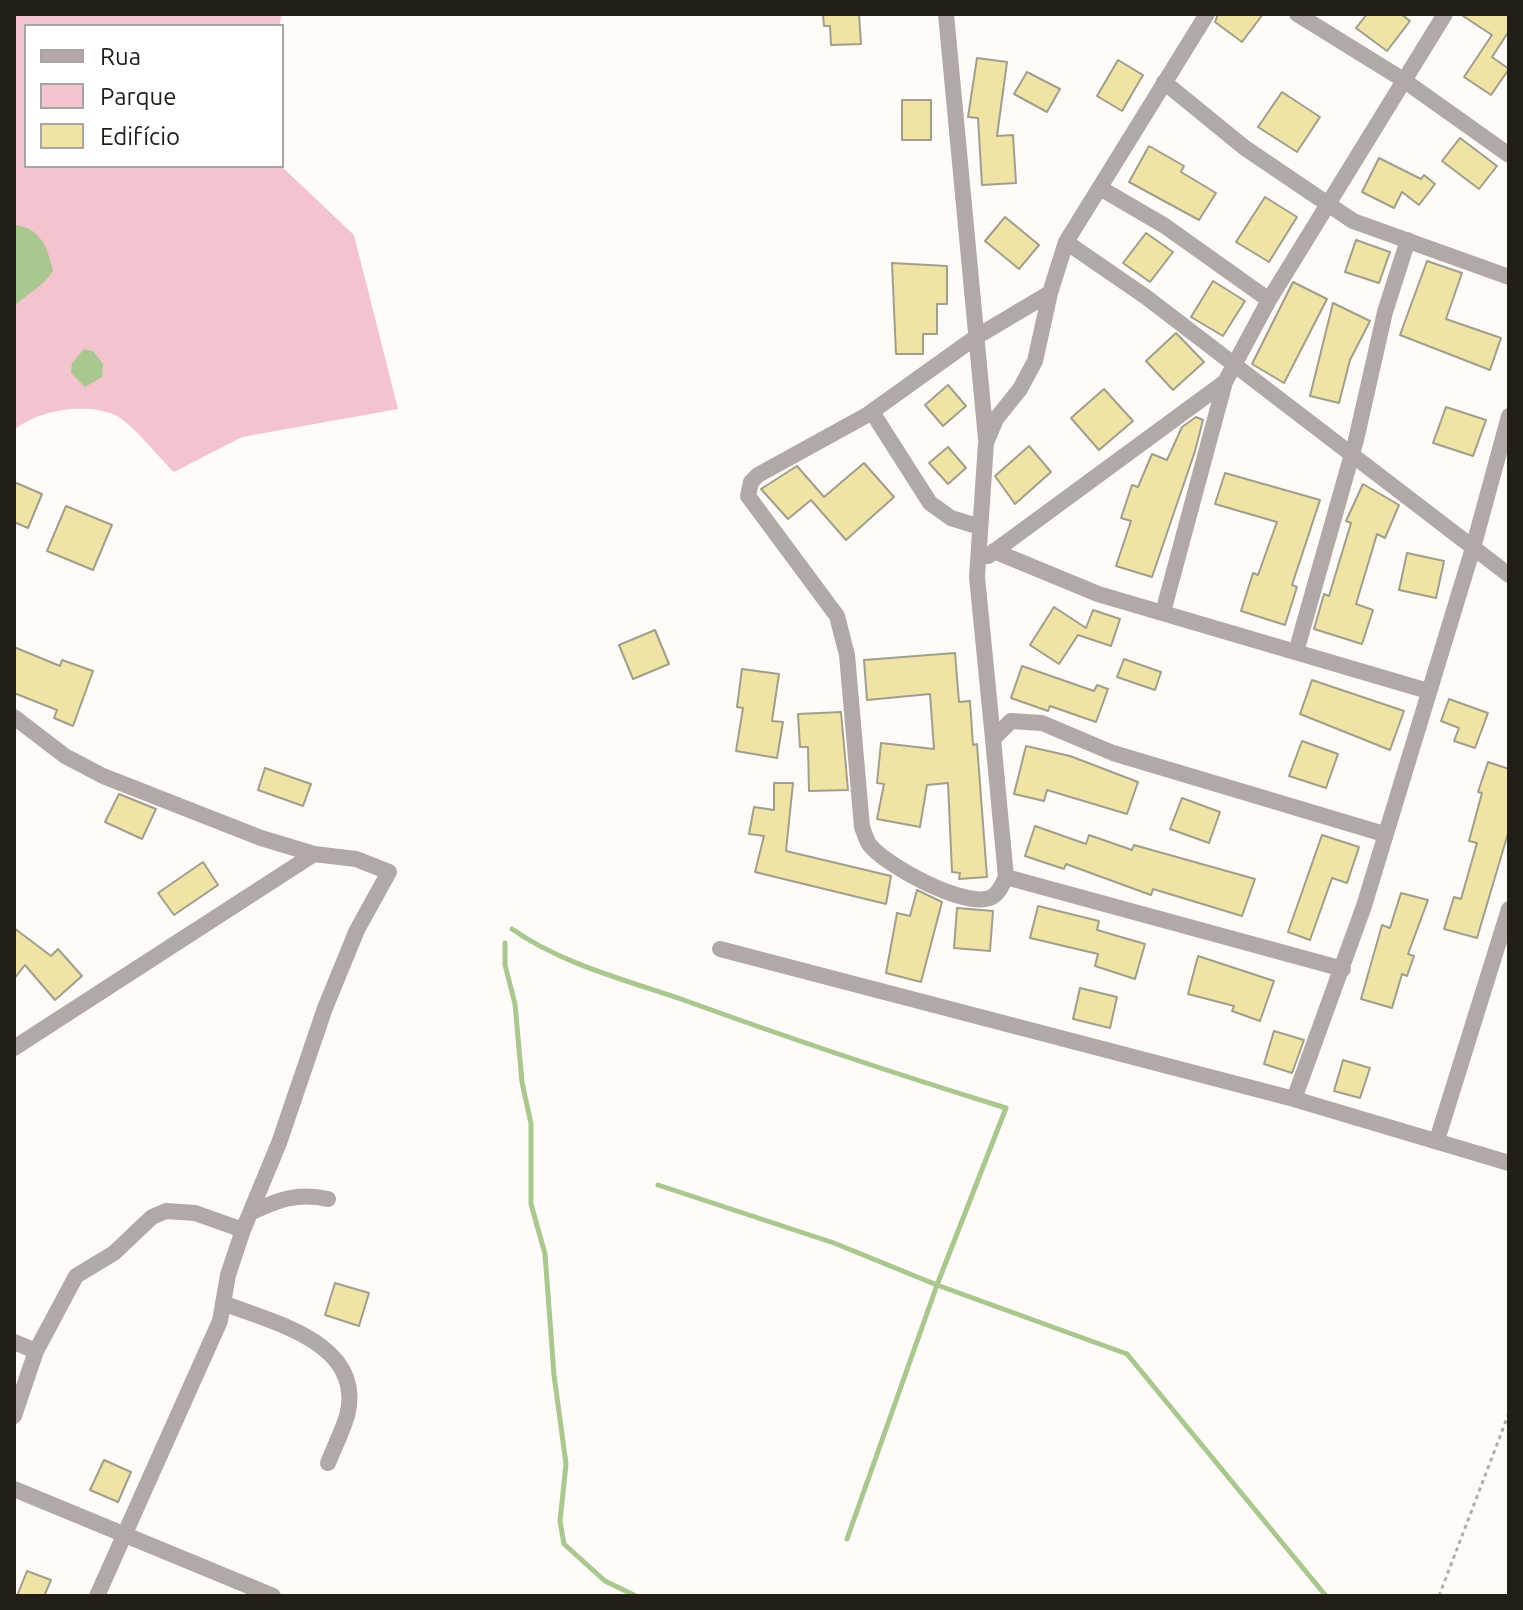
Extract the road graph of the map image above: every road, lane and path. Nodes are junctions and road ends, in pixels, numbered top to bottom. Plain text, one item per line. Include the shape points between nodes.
1 (946, 14) edge
2 (1207, 14) edge
3 (1297, 14) edge
4 (1445, 14) edge
5 (1402, 79) junction
6 (1164, 82) junction
7 (1509, 155) edge
8 (1100, 188) junction
9 (1328, 205) junction
10 (1408, 240) junction
11 (1066, 242) junction
12 (1509, 277) edge
13 (1050, 293) junction
14 (1269, 300) junction
15 (976, 337) junction
16 (1235, 366) junction
17 (1225, 382) junction
18 (872, 412) junction
19 (1509, 416) edge
20 (986, 443) junction
21 (1352, 454) junction
22 (980, 527) junction
23 (1473, 548) junction
24 (994, 551) junction
25 (977, 563) junction
26 (1509, 575) edge
27 (1163, 612) junction
28 (1296, 652) junction
29 (1428, 691) junction
30 (14, 717) edge
31 (993, 739) junction
32 (1384, 834) junction
33 (314, 854) junction
34 (1006, 877) junction
35 (1509, 909) edge
36 (720, 949) dead end
37 (1343, 969) junction
38 (14, 1048) edge
39 (1294, 1099) junction
40 (1437, 1140) junction
41 (1509, 1163) edge
42 (328, 1199) dead end
43 (250, 1213) junction
44 (243, 1230) junction
45 (223, 1303) junction
46 (14, 1342) edge
47 (36, 1351) junction
48 (1509, 1413) edge
49 (14, 1416) edge
50 (328, 1463) dead end
51 (14, 1489) edge
52 (124, 1534) junction
53 (97, 1596) edge
54 (273, 1596) edge
55 (1439, 1596) edge

1 - 15 street
2 - 6 street
3 - 5 street
4 - 5 street
5 - 7 street
5 - 9 street
6 - 8 street
6 - 9 street via 1245,148
8 - 11 street
8 - 14 street via 1165,226
9 - 10 street via 1353,221
9 - 14 street
10 - 12 street
10 - 21 street via 1385,312
11 - 13 street
11 - 16 street
13 - 15 street
13 - 20 street via 1035,361
14 - 16 street
15 - 18 street
15 - 20 street
16 - 17 street
16 - 21 street
17 - 24 street
17 - 27 street
18 - 22 street via 930,503 951,518
18 - 34 street via 758,475 748,496 837,616 847,655 862,827 870,845 954,896 990,898
19 - 23 street
20 - 22 street
21 - 23 street
21 - 28 street
22 - 25 street
23 - 26 street
23 - 29 street
24 - 25 street
24 - 27 street via 1057,579
25 - 31 street
27 - 28 street
28 - 29 street
29 - 32 street
30 - 33 street via 65,756 103,776
31 - 32 street via 1011,721 1042,723 1126,758
31 - 34 street
32 - 37 street
33 - 38 street
33 - 43 street via 373,863 389,875 357,930
34 - 37 street
35 - 40 street
36 - 39 street
37 - 39 street
39 - 40 street
40 - 41 street
42 - 43 street via 287,1197
43 - 44 street
44 - 45 street
44 - 47 street via 179,1209 152,1217 114,1253 76,1276
45 - 50 street via 297,1333 332,1353 344,1367 347,1416
45 - 52 street
46 - 47 street
47 - 49 street
48 - 55 path
51 - 52 street
52 - 53 street
52 - 54 street

